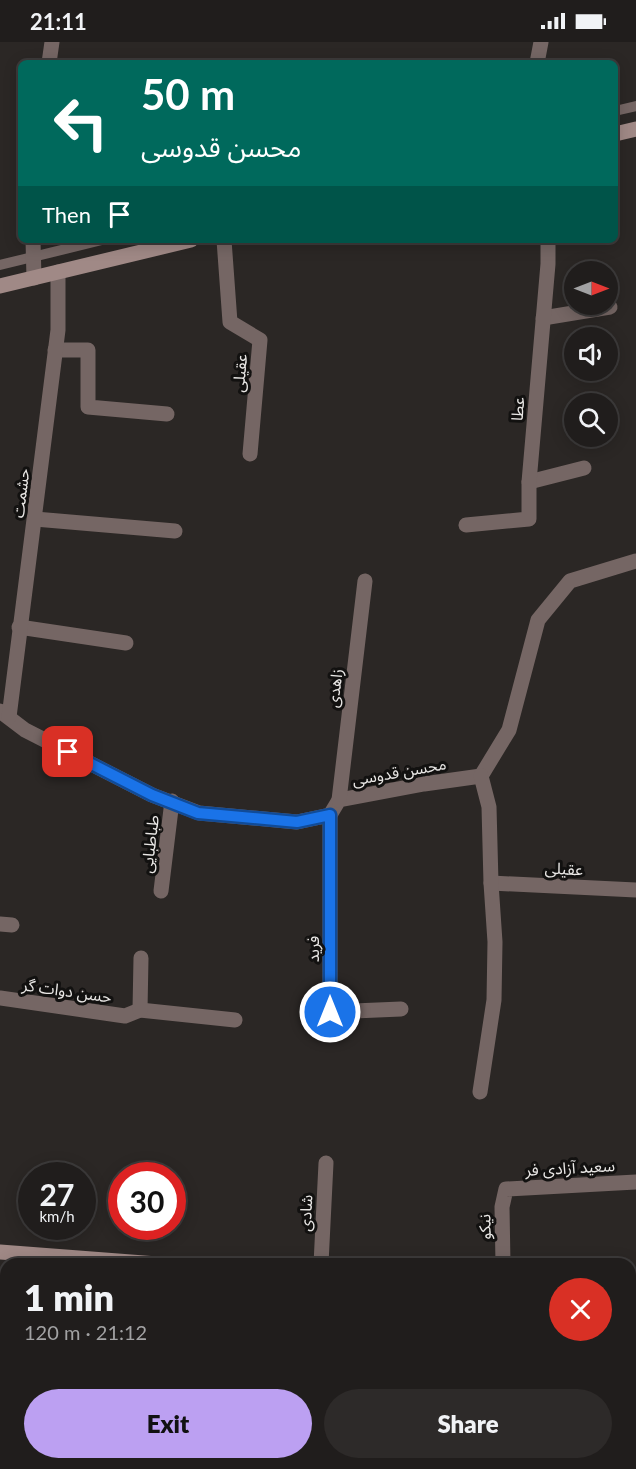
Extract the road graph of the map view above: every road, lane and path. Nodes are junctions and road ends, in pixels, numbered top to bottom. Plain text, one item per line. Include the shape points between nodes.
1 (52, 42) edge
2 (541, 42) edge
3 (49, 60) edge
4 (538, 60) edge
5 (636, 106) edge
6 (618, 110) edge
7 (636, 129) edge
8 (618, 134) edge
9 (33, 243) edge
10 (90, 243) edge
11 (179, 243) edge
12 (224, 243) edge
13 (548, 243) edge
14 (33, 257) junction
15 (0, 265) edge
16 (58, 272) junction
17 (34, 278) junction
18 (0, 286) edge
19 (564, 315) edge
20 (543, 318) junction
21 (55, 350) junction
22 (167, 414) dead end
23 (250, 454) dead end
24 (584, 468) dead end
25 (529, 482) junction
26 (35, 519) junction
27 (466, 525) dead end
28 (175, 531) dead end
29 (636, 561) edge
30 (365, 581) dead end
31 (19, 627) junction
32 (126, 643) dead end
33 (4, 714) edge
34 (481, 776) junction
35 (339, 800) junction
36 (172, 801) junction
37 (330, 815) junction
38 (491, 883) junction
39 (636, 890) edge
40 (161, 891) dead end
41 (141, 958) dead end
42 (0, 998) edge
43 (401, 1009) dead end
44 (140, 1010) junction
45 (235, 1020) dead end
46 (480, 1092) dead end
47 (326, 1163) dead end
48 (636, 1182) edge
49 (506, 1189) joint
50 (0, 1252) edge
51 (41, 1258) edge
52 (321, 1258) edge
53 (503, 1258) edge

1 - 3 street
2 - 4 street
5 - 6 lane
7 - 8 main road
9 - 14 street
10 - 14 lane
11 - 16 main road
12 - 23 street, عقیلی via 230,322 260,340
13 - 20 street, عطا
14 - 15 lane
14 - 17 street
16 - 17 main road
16 - 21 street, حشمت
17 - 18 main road
19 - 20 street
20 - 25 street, عطا
21 - 22 street via 88,350 88,407
21 - 26 street, حشمت
24 - 25 street
25 - 27 street, عطا via 529,519
26 - 28 street
26 - 31 street, حشمت
29 - 34 street via 570,581 538,620 509,730
30 - 35 street, زاهدی
31 - 32 street
31 - 33 street, حشمت
33 - 36 street via 25,730 152,795
34 - 35 street, محسن قدوسی
34 - 38 street via 489,807
35 - 37 street, محسن قدوسی
36 - 37 street via 198,813 297,822
36 - 40 street, طباطبایی
37 - 43 street, فرید via 330,1012
38 - 39 street, عقیلی
38 - 46 street via 494,1000
41 - 44 street
42 - 44 street, حسن دوات گر via 125,1016
44 - 45 street, حسن دوات گر
47 - 52 street, شادی
48 - 49 street, سعید آزادی فر
49 - 53 street, نیکو via 502,1207
50 - 51 main road

